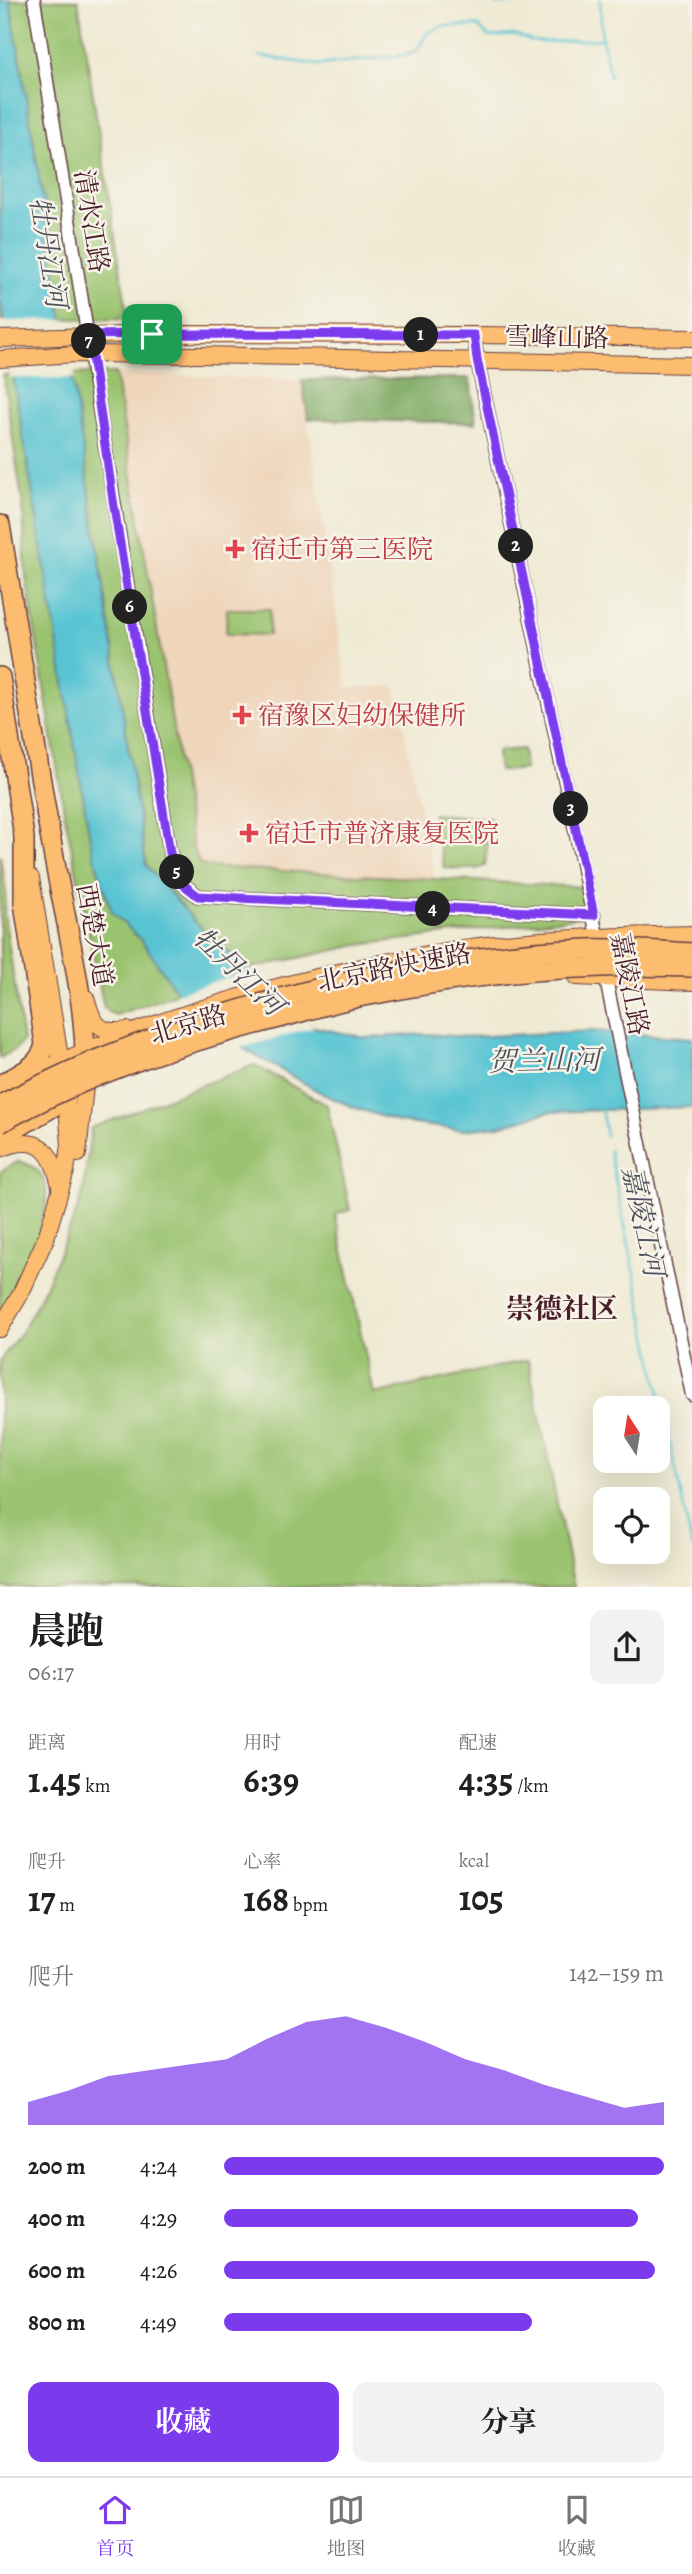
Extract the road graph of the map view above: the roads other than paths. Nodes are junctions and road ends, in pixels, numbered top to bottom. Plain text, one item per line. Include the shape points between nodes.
1 (34, 0) edge
2 (80, 335) junction
3 (474, 335) junction
4 (692, 338) edge
5 (1, 339) edge
6 (83, 354) junction
7 (3, 359) edge
8 (477, 359) junction
9 (692, 365) edge
10 (0, 525) edge
11 (0, 677) edge
12 (50, 831) junction
13 (24, 837) junction
14 (594, 915) junction
15 (692, 934) edge
16 (597, 938) junction
17 (692, 953) edge
18 (692, 967) edge
19 (606, 978) junction
20 (692, 982) edge
21 (154, 1024) junction
22 (86, 1052) junction
23 (60, 1063) junction
24 (0, 1085) edge
25 (85, 1086) junction
26 (0, 1091) edge
27 (66, 1097) junction
28 (0, 1105) edge
29 (0, 1125) edge
30 (0, 1138) edge
31 (0, 1149) edge
32 (60, 1186) junction
33 (0, 1329) edge
34 (0, 1342) edge
35 (692, 1395) edge

1 - 2 street, 清水江路 via 69,226
2 - 3 main road, 雪峰山路
2 - 5 main road, 雪峰山路
2 - 6 street, 清水江路
3 - 4 main road, 雪峰山路
3 - 8 street, 嘉陵江路
6 - 7 main road, 雪峰山路
6 - 8 main road, 雪峰山路
6 - 14 street, 清水江路 via 170,853 180,882 198,896
8 - 9 main road, 雪峰山路
8 - 14 street, 嘉陵江路
10 - 12 highway, 西楚大道
11 - 13 highway, 西楚大道
12 - 21 main road via 93,1019 113,1032
12 - 22 highway, 西楚大道
13 - 23 main road, 西楚大道
13 - 24 highway via 24,903 45,1044 37,1063
14 - 16 street, 嘉陵江路
15 - 16 main road, 北京路
16 - 19 street, 嘉陵江路
16 - 21 main road, 北京路 via 434,953 278,985
17 - 28 highway, 北京路快速路, bridge via 589,949 474,958 323,987 176,1030 93,1061
18 - 29 highway, 北京路快速路, bridge via 558,968 369,995 153,1054 106,1071
19 - 20 main road, 北京路
19 - 25 main road, 北京路, bridge via 548,978 370,1000 141,1062
19 - 35 street, 嘉陵江路
21 - 22 main road, 北京路
22 - 23 main road, 北京路
22 - 25 highway, 西楚大道
23 - 26 main road, 北京路
23 - 27 main road, 西楚大道
25 - 27 highway
25 - 34 main road, 西楚大道 via 74,1181 32,1289
27 - 29 main road
27 - 30 highway
27 - 32 main road, 西楚大道 via 70,1145
31 - 32 main road via 14,1143 39,1145 52,1160
32 - 33 main road, 西楚大道 via 46,1238

